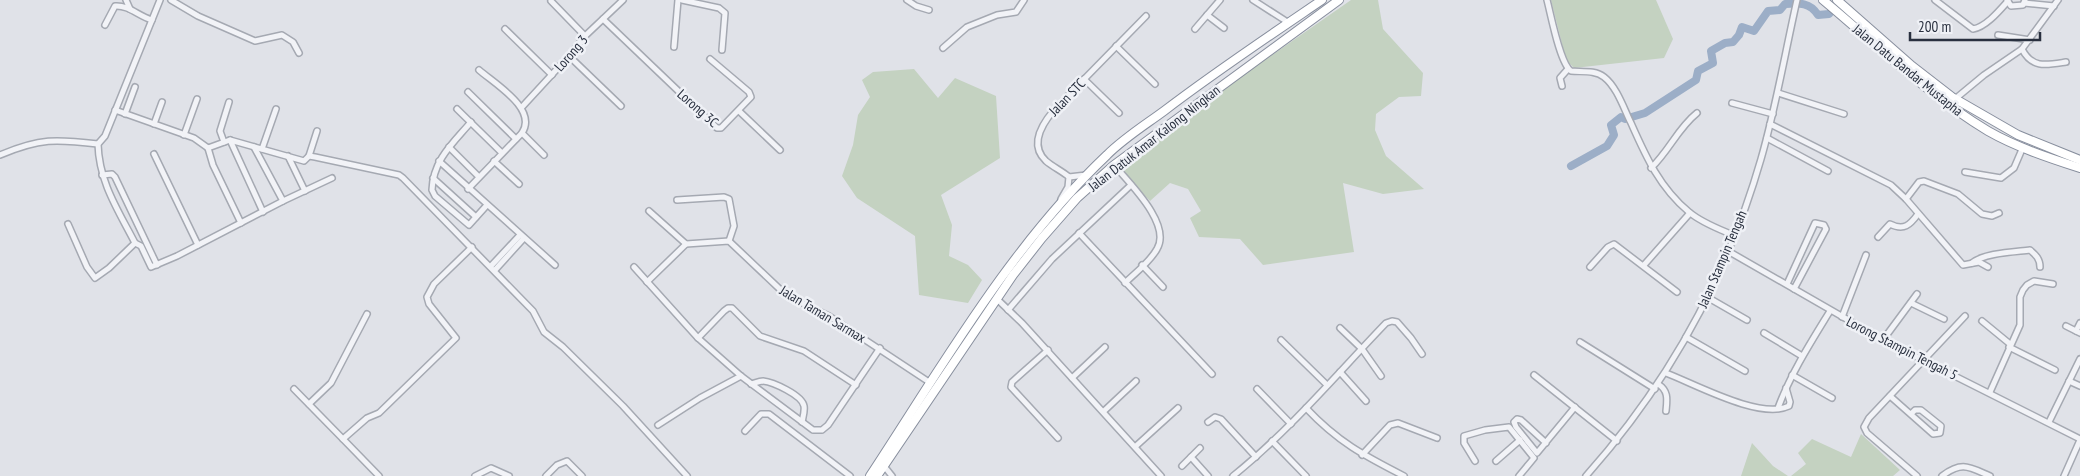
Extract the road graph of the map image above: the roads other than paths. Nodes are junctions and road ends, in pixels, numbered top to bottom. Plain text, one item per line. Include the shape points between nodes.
1 (126, 0) edge
2 (160, 0) edge
3 (171, 0) edge
4 (623, 0) edge
5 (678, 0) edge
6 (682, 0) edge
7 (907, 0) edge
8 (1024, 0) edge
9 (1220, 0) edge
10 (1253, 0) edge
11 (1322, 0) edge
12 (1339, 0) edge
13 (1547, 0) edge
14 (1797, 0) edge
15 (1823, 0) edge
16 (1935, 0) edge
17 (2008, 0) edge
18 (2058, 0) edge
19 (551, 1) dead end
20 (2025, 1) edge
21 (1836, 5) edge
22 (2011, 6) junction
23 (2054, 6) junction
24 (130, 9) junction
25 (929, 10) dead end
26 (2000, 10) junction
27 (1207, 15) junction
28 (1146, 16) dead end
29 (603, 19) junction
30 (152, 20) junction
31 (1289, 23) junction
32 (105, 24) dead end
33 (1224, 28) dead end
34 (505, 29) dead end
35 (1194, 29) dead end
36 (1998, 35) dead end
37 (585, 36) junction
38 (2030, 40) junction
39 (1116, 46) junction
40 (674, 47) dead end
41 (943, 48) dead end
42 (2022, 49) junction
43 (722, 50) dead end
44 (299, 53) dead end
45 (570, 56) junction
46 (710, 59) dead end
47 (2066, 62) dead end
48 (1568, 69) junction
49 (479, 70) dead end
50 (552, 75) junction
51 (1084, 79) junction
52 (1155, 84) dead end
53 (1562, 86) dead end
54 (135, 87) dead end
55 (468, 92) dead end
56 (1778, 93) junction
57 (1182, 97) junction
58 (197, 99) dead end
59 (1955, 99) junction
60 (162, 102) dead end
61 (229, 102) dead end
62 (1732, 104) dead end
63 (621, 106) dead end
64 (522, 107) junction
65 (276, 109) dead end
66 (457, 109) dead end
67 (1191, 109) junction
68 (115, 110) junction
69 (739, 111) junction
70 (1120, 113) dead end
71 (1697, 113) dead end
72 (125, 114) junction
73 (1773, 114) junction
74 (1844, 114) dead end
75 (471, 122) junction
76 (154, 124) junction
77 (1770, 124) junction
78 (317, 131) dead end
79 (522, 133) junction
80 (184, 135) junction
81 (1767, 138) junction
82 (516, 139) junction
83 (227, 141) junction
84 (98, 144) junction
85 (254, 147) junction
86 (449, 147) junction
87 (2023, 147) junction
88 (208, 148) junction
89 (262, 149) junction
90 (780, 150) dead end
91 (502, 153) junction
92 (0, 154) edge
93 (154, 154) dead end
94 (544, 155) dead end
95 (288, 156) junction
96 (309, 156) junction
97 (2080, 160) edge
98 (439, 161) junction
99 (494, 161) junction
100 (1114, 165) junction
101 (1651, 168) junction
102 (2080, 168) edge
103 (1093, 169) junction
104 (1828, 171) dead end
105 (1965, 172) dead end
106 (102, 175) junction
107 (479, 177) junction
108 (1069, 177) junction
109 (332, 178) dead end
110 (433, 178) junction
111 (519, 184) dead end
112 (1131, 185) junction
113 (468, 189) junction
114 (305, 191) junction
115 (1906, 199) junction
116 (677, 200) dead end
117 (283, 201) junction
118 (487, 205) junction
119 (649, 210) dead end
120 (1053, 211) junction
121 (263, 212) junction
122 (1690, 213) junction
123 (1998, 213) dead end
124 (1918, 214) junction
125 (476, 217) junction
126 (241, 223) junction
127 (68, 224) dead end
128 (1079, 233) junction
129 (1734, 235) junction
130 (522, 237) junction
131 (1878, 237) dead end
132 (730, 241) junction
133 (135, 242) junction
134 (686, 244) junction
135 (198, 245) junction
136 (472, 247) junction
137 (1728, 250) junction
138 (1866, 256) dead end
139 (555, 264) dead end
140 (1971, 264) junction
141 (157, 265) junction
142 (1142, 265) junction
143 (1644, 265) junction
144 (1590, 266) dead end
145 (634, 267) dead end
146 (1988, 267) dead end
147 (2040, 267) dead end
148 (493, 268) junction
149 (647, 282) junction
150 (1125, 283) junction
151 (1787, 284) junction
152 (2053, 284) dead end
153 (1163, 287) dead end
154 (1794, 289) junction
155 (1676, 292) dead end
156 (1917, 294) dead end
157 (1708, 297) junction
158 (997, 299) junction
159 (1911, 303) junction
160 (991, 308) junction
161 (1005, 308) junction
162 (1830, 310) junction
163 (367, 314) dead end
164 (1965, 316) dead end
165 (1842, 317) junction
166 (1944, 319) dead end
167 (1747, 320) dead end
168 (1982, 321) dead end
169 (2080, 323) edge
170 (2066, 326) dead end
171 (1340, 328) dead end
172 (2078, 332) edge
173 (1764, 333) dead end
174 (1686, 337) junction
175 (698, 338) junction
176 (1282, 340) dead end
177 (1883, 340) junction
178 (1580, 342) dead end
179 (2010, 346) junction
180 (1105, 347) dead end
181 (880, 348) junction
182 (1362, 349) junction
183 (1048, 350) junction
184 (1422, 354) dead end
185 (1802, 356) junction
186 (2080, 359) edge
187 (1924, 361) junction
188 (2055, 370) dead end
189 (1745, 371) dead end
190 (1340, 372) junction
191 (1666, 373) junction
192 (1212, 374) dead end
193 (1534, 375) dead end
194 (741, 376) junction
195 (1382, 376) dead end
196 (1792, 376) junction
197 (1072, 378) junction
198 (1136, 381) dead end
199 (2069, 381) junction
200 (930, 382) junction
201 (751, 384) junction
202 (856, 385) junction
203 (1327, 385) junction
204 (1657, 386) junction
205 (2080, 386) edge
206 (1786, 388) junction
207 (294, 389) dead end
208 (1257, 389) dead end
209 (1990, 392) junction
210 (1890, 396) junction
211 (1832, 398) dead end
212 (1366, 401) dead end
213 (309, 404) junction
214 (1575, 407) junction
215 (1178, 408) dead end
216 (1306, 408) junction
217 (1778, 408) junction
218 (1104, 411) junction
219 (1666, 411) dead end
220 (1911, 414) junction
221 (802, 422) junction
222 (1208, 422) dead end
223 (2049, 422) junction
224 (1291, 424) junction
225 (658, 425) dead end
226 (745, 431) dead end
227 (1058, 438) dead end
228 (1437, 438) dead end
229 (2080, 439) edge
230 (343, 440) junction
231 (1520, 440) junction
232 (1617, 441) junction
233 (1272, 442) junction
234 (1546, 443) junction
235 (1136, 446) junction
236 (1200, 448) dead end
237 (1362, 455) junction
238 (1191, 457) junction
239 (1256, 457) junction
240 (1496, 461) dead end
241 (1475, 462) dead end
242 (884, 466) junction
243 (1182, 466) dead end
244 (379, 476) edge
245 (475, 476) edge
246 (509, 476) edge
247 (546, 476) edge
248 (582, 476) edge
249 (687, 476) edge
250 (850, 476) edge
251 (870, 476) edge
252 (877, 476) edge
253 (892, 476) edge
254 (1161, 476) edge
255 (1208, 476) edge
256 (1233, 476) edge
257 (1306, 476) edge
258 (1404, 476) edge
259 (1519, 476) edge
260 (1586, 476) edge
261 (1917, 476) edge
262 (1942, 476) edge
263 (1990, 476) edge
264 (2064, 476) edge

1 - 24 street
2 - 30 street
3 - 44 street via 198,16 255,41 282,36 292,42
4 - 29 street, Lorong 3
5 - 40 street
6 - 43 street via 718,8 724,13
7 - 25 street
8 - 41 street via 1016,12 997,15 967,28
9 - 27 street
10 - 31 street
11 - 31 highway, Jalan Datuk Amar Kalong Ningkan
12 - 67 highway, Jalan Datuk Amar Kalong Ningkan
13 - 48 street
14 - 56 street, Jalan Stampin Tengah
15 - 21 highway, Jalan Datu Bandar Mustapha
16 - 26 street via 1973,29
17 - 22 street
17 - 26 street
18 - 23 street
19 - 37 street
20 - 22 street
20 - 23 street
21 - 59 highway, Jalan Datu Bandar Mustapha
21 - 87 highway, Jalan Datu Bandar Mustapha via 1945,103 1990,132
22 - 26 street
23 - 38 street
24 - 30 street
24 - 32 street via 115,6
27 - 33 street
27 - 35 street
28 - 39 street, Jalan STC
29 - 37 street, Lorong 3
29 - 69 street, Lorong 3C via 717,128 725,126
30 - 68 street
31 - 57 highway, Jalan Datuk Amar Kalong Ningkan
34 - 50 street
36 - 38 street
37 - 45 street, Lorong 3
38 - 42 street
39 - 51 street, Jalan STC
39 - 52 street
42 - 47 street via 2030,61 2043,66
42 - 59 street
45 - 50 street, Lorong 3
45 - 63 street
46 - 69 street, Lorong 3C via 750,96
48 - 53 street via 1560,78
48 - 101 street via 1596,72 1604,77 1627,115
49 - 64 street
50 - 64 street, Lorong 3
51 - 70 street
51 - 108 street, Jalan STC via 1046,120 1038,141 1044,158
54 - 72 street
55 - 82 street
56 - 73 street, Jalan Stampin Tengah
56 - 74 street
57 - 67 highway via 1158,121 1167,124
57 - 103 highway, Jalan Datuk Amar Kalong Ningkan via 1116,147
58 - 80 street
59 - 97 highway, Jalan Datu Bandar Mustapha via 2018,135
60 - 76 street
61 - 83 street via 220,131
62 - 73 street
64 - 79 street via 526,118
65 - 89 street
66 - 75 street
67 - 100 highway, Jalan Datuk Amar Kalong Ningkan
68 - 72 street
68 - 84 street via 105,136
69 - 90 street
71 - 101 street
72 - 76 street
73 - 77 street, Jalan Stampin Tengah
75 - 86 street
75 - 91 street
76 - 80 street
77 - 81 street, Jalan Stampin Tengah
77 - 115 street via 1883,180
78 - 96 street
79 - 82 street
79 - 94 street
80 - 88 street
81 - 104 street
81 - 129 street, Jalan Stampin Tengah
82 - 91 street
83 - 85 street
83 - 88 street
83 - 121 street
84 - 92 street via 44,141
84 - 106 street
85 - 89 street
85 - 117 street
86 - 98 street
86 - 107 street
87 - 102 highway, Jalan Datu Bandar Mustapha
87 - 105 street via 2014,168 2001,178
88 - 126 street
89 - 95 street
91 - 99 street
93 - 135 street
95 - 96 street via 304,161
95 - 114 street
96 - 136 street via 399,175
98 - 110 street
98 - 113 street
99 - 107 street
99 - 111 street
100 - 112 street
100 - 158 highway, Jalan Datuk Amar Kalong Ningkan via 1077,198 1042,238
101 - 122 street
103 - 108 street via 1086,175
103 - 120 highway, Jalan Datuk Amar Kalong Ningkan
106 - 133 street
106 - 141 street via 112,174 115,177
107 - 113 street
108 - 120 street via 1068,187
109 - 114 street
110 - 125 street
110 - 125 street via 435,196 467,225
112 - 128 street
112 - 142 street via 1150,206 1160,240 1157,250
113 - 118 street
114 - 117 street
115 - 123 street via 1924,180 1958,194 1982,214 1992,216
115 - 124 street
116 - 132 street via 729,199 734,226
117 - 121 street
118 - 125 street
118 - 130 street
119 - 134 street
120 - 200 highway, Jalan Datuk Amar Kalong Ningkan via 1011,262
121 - 126 street
122 - 129 street
122 - 143 street
124 - 131 street via 1910,225 1890,224
124 - 140 street via 1959,261 1964,265
126 - 135 street
127 - 133 street via 95,278
128 - 150 street
128 - 161 street
129 - 137 street, Jalan Stampin Tengah
130 - 139 street
130 - 148 street
132 - 134 street
132 - 181 street, Jalan Taman Sarmax via 786,295 829,316
133 - 141 street via 141,246 151,267
134 - 149 street
135 - 141 street
136 - 148 street
136 - 230 street via 434,284 427,297 456,338 379,413 367,418
137 - 151 street, Lorong Stampin Tengah 5
137 - 157 street, Jalan Stampin Tengah
138 - 165 street
140 - 146 street via 1979,262
140 - 147 street via 1986,255 2030,250 2036,255
142 - 150 street
142 - 153 street
143 - 144 street via 1611,244
143 - 155 street
145 - 149 street
148 - 249 street via 533,311 544,332 564,347 623,406
149 - 175 street
150 - 192 street
151 - 154 street, Lorong Stampin Tengah 5
151 - 154 street via 1815,223 1824,225 1826,229
152 - 179 street via 2034,281 2026,285 2020,297 2020,325
154 - 162 street, Lorong Stampin Tengah 5
156 - 159 street
157 - 167 street
157 - 174 street, Jalan Stampin Tengah
158 - 160 highway, Jalan Datuk Amar Kalong Ningkan
158 - 161 street
159 - 166 street
159 - 177 street
160 - 161 street
160 - 242 highway, Jalan Datuk Amar Kalong Ningkan
161 - 183 street
162 - 165 street, Lorong Stampin Tengah 5
162 - 185 street
163 - 213 street via 331,383
164 - 187 street
165 - 177 street, Lorong Stampin Tengah 5
168 - 179 street
169 - 172 street
170 - 172 street
171 - 182 street
173 - 185 street
174 - 189 street
174 - 191 street, Jalan Stampin Tengah
175 - 194 street
175 - 202 street via 728,308 732,308 760,336 804,351
176 - 203 street
177 - 187 street, Lorong Stampin Tengah 5
178 - 204 street
179 - 188 street
179 - 209 street
180 - 197 street
181 - 200 street, Jalan Taman Sarmax
181 - 202 street
182 - 184 street via 1392,321 1397,322
182 - 190 street
182 - 195 street
183 - 197 street
183 - 227 street via 1012,382 1012,387
185 - 196 street
186 - 199 street
187 - 209 street, Lorong Stampin Tengah 5
187 - 210 street
190 - 203 street
190 - 212 street
191 - 204 street, Jalan Stampin Tengah
191 - 217 street via 1736,403
193 - 214 street
194 - 201 street
194 - 225 street
196 - 206 street
196 - 211 street
197 - 218 street
198 - 218 street
199 - 205 street
199 - 223 street
200 - 251 highway, Jalan Datuk Amar Kalong Ningkan
201 - 221 street
201 - 221 street via 768,382 799,397 804,406
202 - 221 street via 826,428 817,431
203 - 216 street
204 - 219 street via 1667,394
204 - 232 street, Jalan Stampin Tengah
206 - 217 street
206 - 217 street via 1789,406
207 - 213 street
208 - 224 street
209 - 223 street, Lorong Stampin Tengah 5
210 - 220 street
210 - 261 street via 1864,427
213 - 230 street
214 - 232 street
214 - 234 street
215 - 235 street
216 - 224 street
216 - 237 street via 1337,438
218 - 235 street
220 - 220 street via 1934,434 1940,433 1941,426 1921,410
222 - 239 street via 1218,417
223 - 229 street, Lorong Stampin Tengah 5
224 - 233 street
226 - 250 street via 761,414 769,414
228 - 237 street via 1398,423 1390,425
229 - 264 street
230 - 244 street
231 - 240 street
231 - 241 street via 1509,427 1466,435 1464,443
231 - 259 street via 1534,458
232 - 260 street, Jalan Stampin Tengah
233 - 239 street
233 - 257 street
234 - 234 street via 1521,420 1514,422 1538,453
235 - 254 street
236 - 238 street
237 - 258 street
238 - 243 street
238 - 255 street
239 - 256 street
242 - 252 highway, Jalan Datuk Amar Kalong Ningkan
242 - 253 street
245 - 246 street via 491,468
247 - 248 street via 557,465 568,461
262 - 263 street via 1966,466

